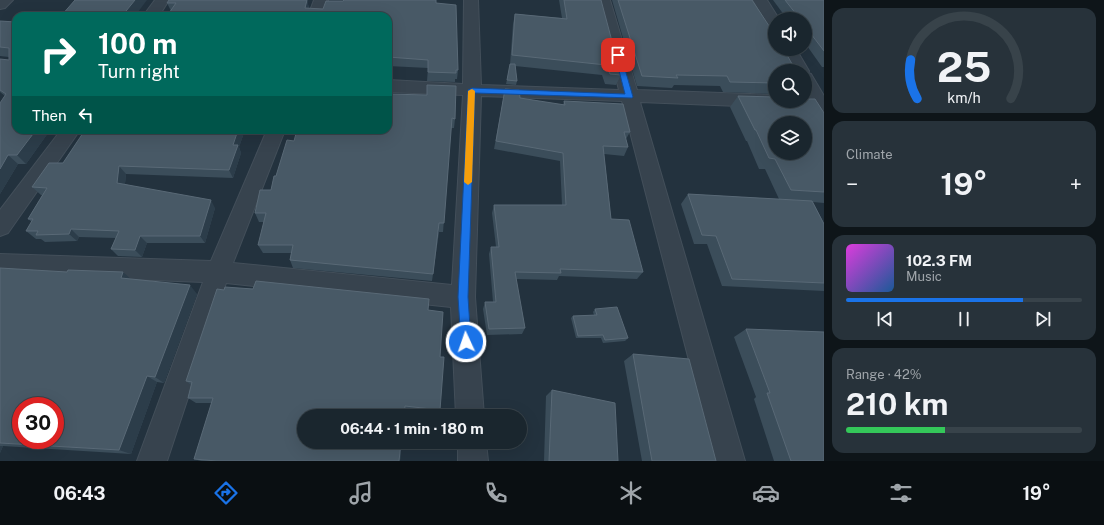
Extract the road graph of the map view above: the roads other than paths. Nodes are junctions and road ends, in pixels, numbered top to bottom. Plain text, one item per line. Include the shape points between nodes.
1 (6, 0) edge
2 (162, 0) edge
3 (321, 0) edge
4 (471, 0) edge
5 (603, 0) edge
6 (760, 0) edge
7 (0, 5) edge
8 (154, 12) edge
9 (317, 12) edge
10 (768, 14) edge
11 (392, 86) edge
12 (472, 90) junction
13 (812, 90) edge
14 (629, 97) junction
15 (822, 106) edge
16 (68, 134) edge
17 (274, 134) edge
18 (0, 227) edge
19 (0, 264) edge
20 (218, 272) junction
21 (463, 297) junction
22 (470, 409) edge
23 (472, 449) edge
24 (152, 461) edge
25 (473, 461) edge
26 (730, 461) edge

1 - 7 street
2 - 8 street
3 - 9 street
4 - 12 street
5 - 14 street
6 - 10 street
11 - 12 street
12 - 14 street
12 - 21 street
13 - 15 street
14 - 15 street
14 - 26 street
16 - 18 street
17 - 20 street
19 - 20 street
20 - 21 street
20 - 24 street
21 - 22 street
23 - 25 street

